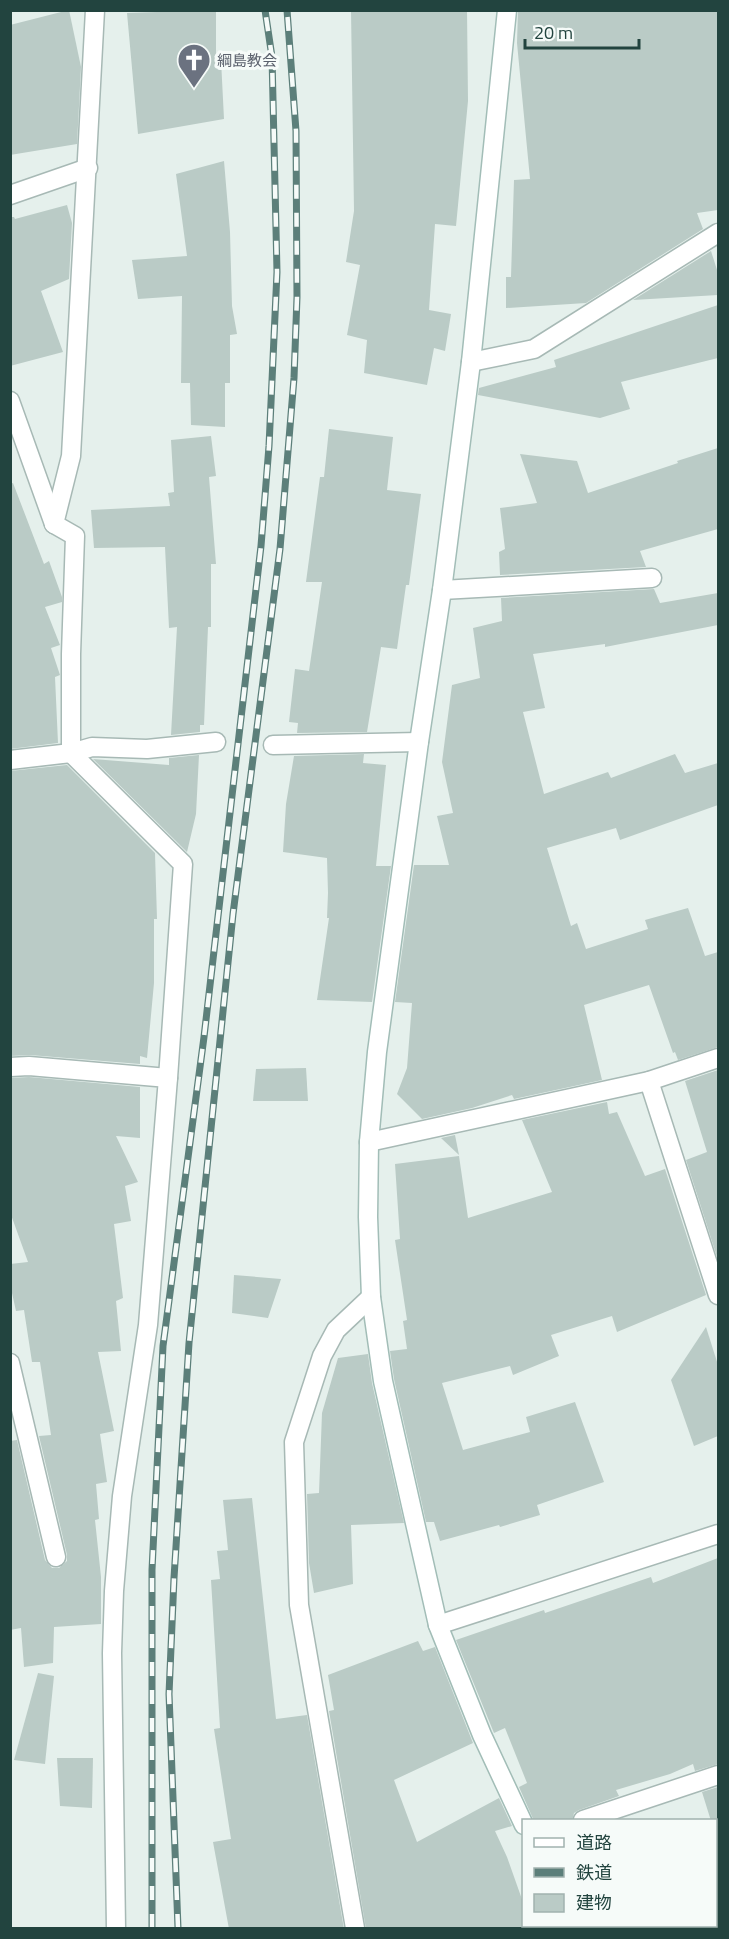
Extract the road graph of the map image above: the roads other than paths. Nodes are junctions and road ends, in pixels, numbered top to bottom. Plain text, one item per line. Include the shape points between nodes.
1 (95, 10) edge
2 (507, 10) edge
3 (88, 168) junction
4 (10, 195) edge
5 (718, 236) edge
6 (471, 362) junction
7 (10, 401) edge
8 (54, 524) junction
9 (652, 578) dead end
10 (442, 590) junction
11 (216, 742) dead end
12 (419, 742) junction
13 (273, 744) dead end
14 (71, 753) junction
15 (10, 760) edge
16 (718, 1058) edge
17 (10, 1067) edge
18 (168, 1078) junction
19 (649, 1081) junction
20 (369, 1142) junction
21 (718, 1295) edge
22 (370, 1297) junction
23 (10, 1363) edge
24 (718, 1534) edge
25 (56, 1557) dead end
26 (438, 1625) junction
27 (718, 1775) edge
28 (589, 1819) edge
29 (522, 1821) edge
30 (116, 1929) edge
31 (355, 1929) edge

1 - 3 street
2 - 6 street
3 - 4 street
3 - 8 street via 71,456
5 - 6 street via 534,350
6 - 10 street
7 - 8 street
8 - 14 street via 75,536
9 - 10 street
10 - 12 street
11 - 14 street via 147,749 92,747
12 - 13 street
12 - 20 street via 377,1052
14 - 15 street
14 - 18 street via 183,864
16 - 19 street
17 - 18 street
18 - 30 street via 148,1325 122,1496 114,1591
19 - 20 street
19 - 21 street
20 - 22 street
22 - 26 street via 389,1413
22 - 31 street via 336,1330 322,1356 294,1442 299,1605
23 - 25 street
24 - 26 street
26 - 29 street via 482,1736
27 - 28 street

